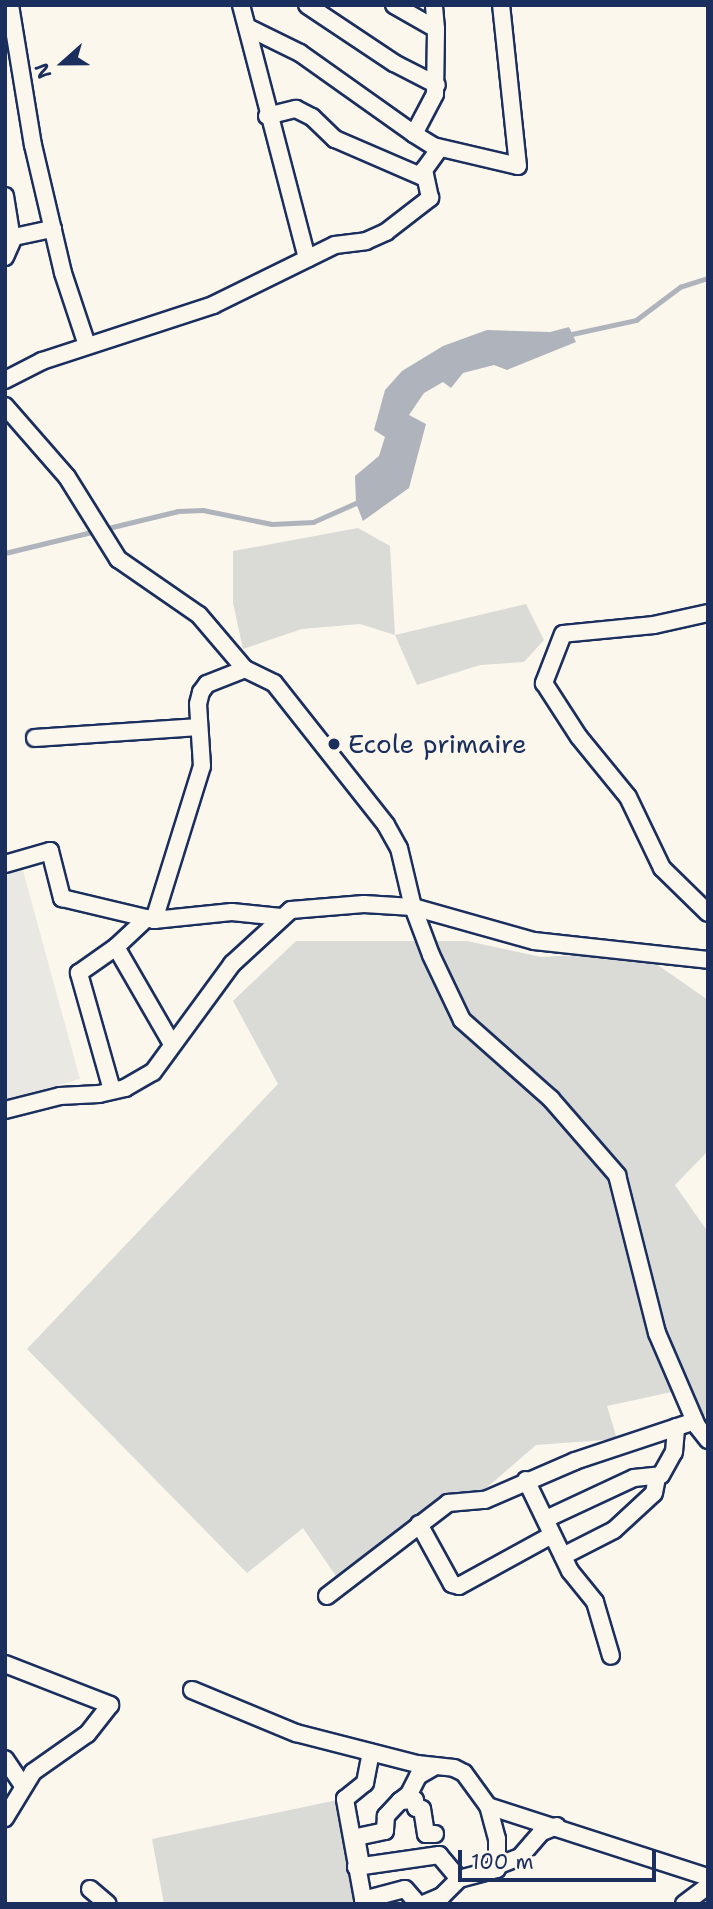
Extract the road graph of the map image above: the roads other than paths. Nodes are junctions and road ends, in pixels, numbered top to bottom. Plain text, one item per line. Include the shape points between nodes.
1 (9, 5) edge
2 (241, 5) edge
3 (307, 5) edge
4 (394, 5) edge
5 (435, 5) edge
6 (501, 5) edge
7 (247, 27) junction
8 (436, 29) junction
9 (437, 85) junction
10 (267, 116) junction
11 (414, 134) junction
12 (440, 148) junction
13 (425, 178) junction
14 (5, 196) edge
15 (53, 229) junction
16 (12, 239) junction
17 (5, 257) edge
18 (307, 259) junction
19 (87, 345) junction
20 (5, 380) edge
21 (5, 406) edge
22 (708, 612) edge
23 (245, 669) junction
24 (199, 727) junction
25 (35, 738) dead end
26 (5, 864) edge
27 (412, 907) junction
28 (708, 913) edge
29 (281, 916) junction
30 (151, 919) junction
31 (116, 947) junction
32 (708, 960) edge
33 (172, 1044) junction
34 (112, 1090) junction
35 (5, 1110) edge
36 (695, 1422) junction
37 (676, 1427) junction
38 (708, 1440) edge
39 (657, 1478) junction
40 (526, 1480) junction
41 (546, 1519) junction
42 (419, 1524) junction
43 (552, 1535) junction
44 (563, 1556) junction
45 (327, 1596) dead end
46 (611, 1656) dead end
47 (5, 1664) edge
48 (192, 1690) dead end
49 (371, 1753) junction
50 (5, 1759) edge
51 (435, 1766) junction
52 (23, 1786) junction
53 (400, 1801) junction
54 (488, 1806) junction
55 (5, 1818) edge
56 (557, 1826) junction
57 (435, 1833) dead end
58 (499, 1865) junction
59 (356, 1867) junction
60 (708, 1877) edge
61 (459, 1879) junction
62 (708, 1886) edge
63 (90, 1889) dead end
64 (363, 1902) edge
65 (108, 1904) edge
66 (418, 1904) edge
67 (423, 1904) edge
68 (684, 1904) edge

1 - 15 street
2 - 7 street
3 - 9 street via 394,63
4 - 8 street
5 - 8 street
6 - 12 street via 518,166
7 - 10 street
7 - 11 street via 300,53
8 - 9 street
9 - 11 street via 433,102
10 - 13 street via 296,108 335,139
10 - 18 street
11 - 12 street
12 - 13 street via 425,170
13 - 18 street via 430,198 395,227 372,239 335,245
14 - 16 street
15 - 16 street
15 - 19 street
16 - 17 street
18 - 19 street via 201,309
19 - 20 street
21 - 23 street via 67,477 118,559 199,615
22 - 28 street via 654,625 563,634 544,683 579,737 628,797 662,868
23 - 24 street via 207,684 198,704
23 - 27 street via 275,683 386,825 398,848
24 - 25 street
24 - 30 street via 202,766
26 - 30 street via 50,851 62,898
27 - 29 street via 364,904 291,910
27 - 32 street via 534,941 643,949
27 - 36 street via 462,1020 551,1099 617,1175 657,1333
29 - 30 street via 232,912
29 - 33 street via 232,964
30 - 31 street
31 - 33 street
31 - 34 street via 79,973
33 - 34 street via 153,1072
34 - 35 street
36 - 37 street
36 - 38 street
37 - 39 street via 670,1464
37 - 40 street
39 - 41 street via 634,1478
39 - 44 street via 653,1493 614,1530
40 - 41 street
40 - 42 street via 485,1500 448,1503
41 - 43 street
42 - 43 street via 452,1584 458,1586
42 - 45 street
43 - 44 street
44 - 46 street via 595,1602
47 - 52 street via 110,1704 99,1722 49,1759
48 - 49 street via 269,1724
49 - 51 street
49 - 59 street via 365,1783 345,1799
50 - 52 street
51 - 53 street via 418,1776
51 - 54 street via 464,1773
52 - 55 street
53 - 57 street via 415,1800 416,1808 422,1809 426,1834
53 - 59 street via 386,1816 385,1831 356,1837 360,1860
54 - 56 street
54 - 58 street
56 - 58 street via 536,1837 520,1857
56 - 60 street
58 - 61 street via 490,1872
59 - 61 street via 439,1855
59 - 64 street
61 - 67 street via 442,1896
62 - 68 street
63 - 65 street
64 - 66 street via 405,1889

